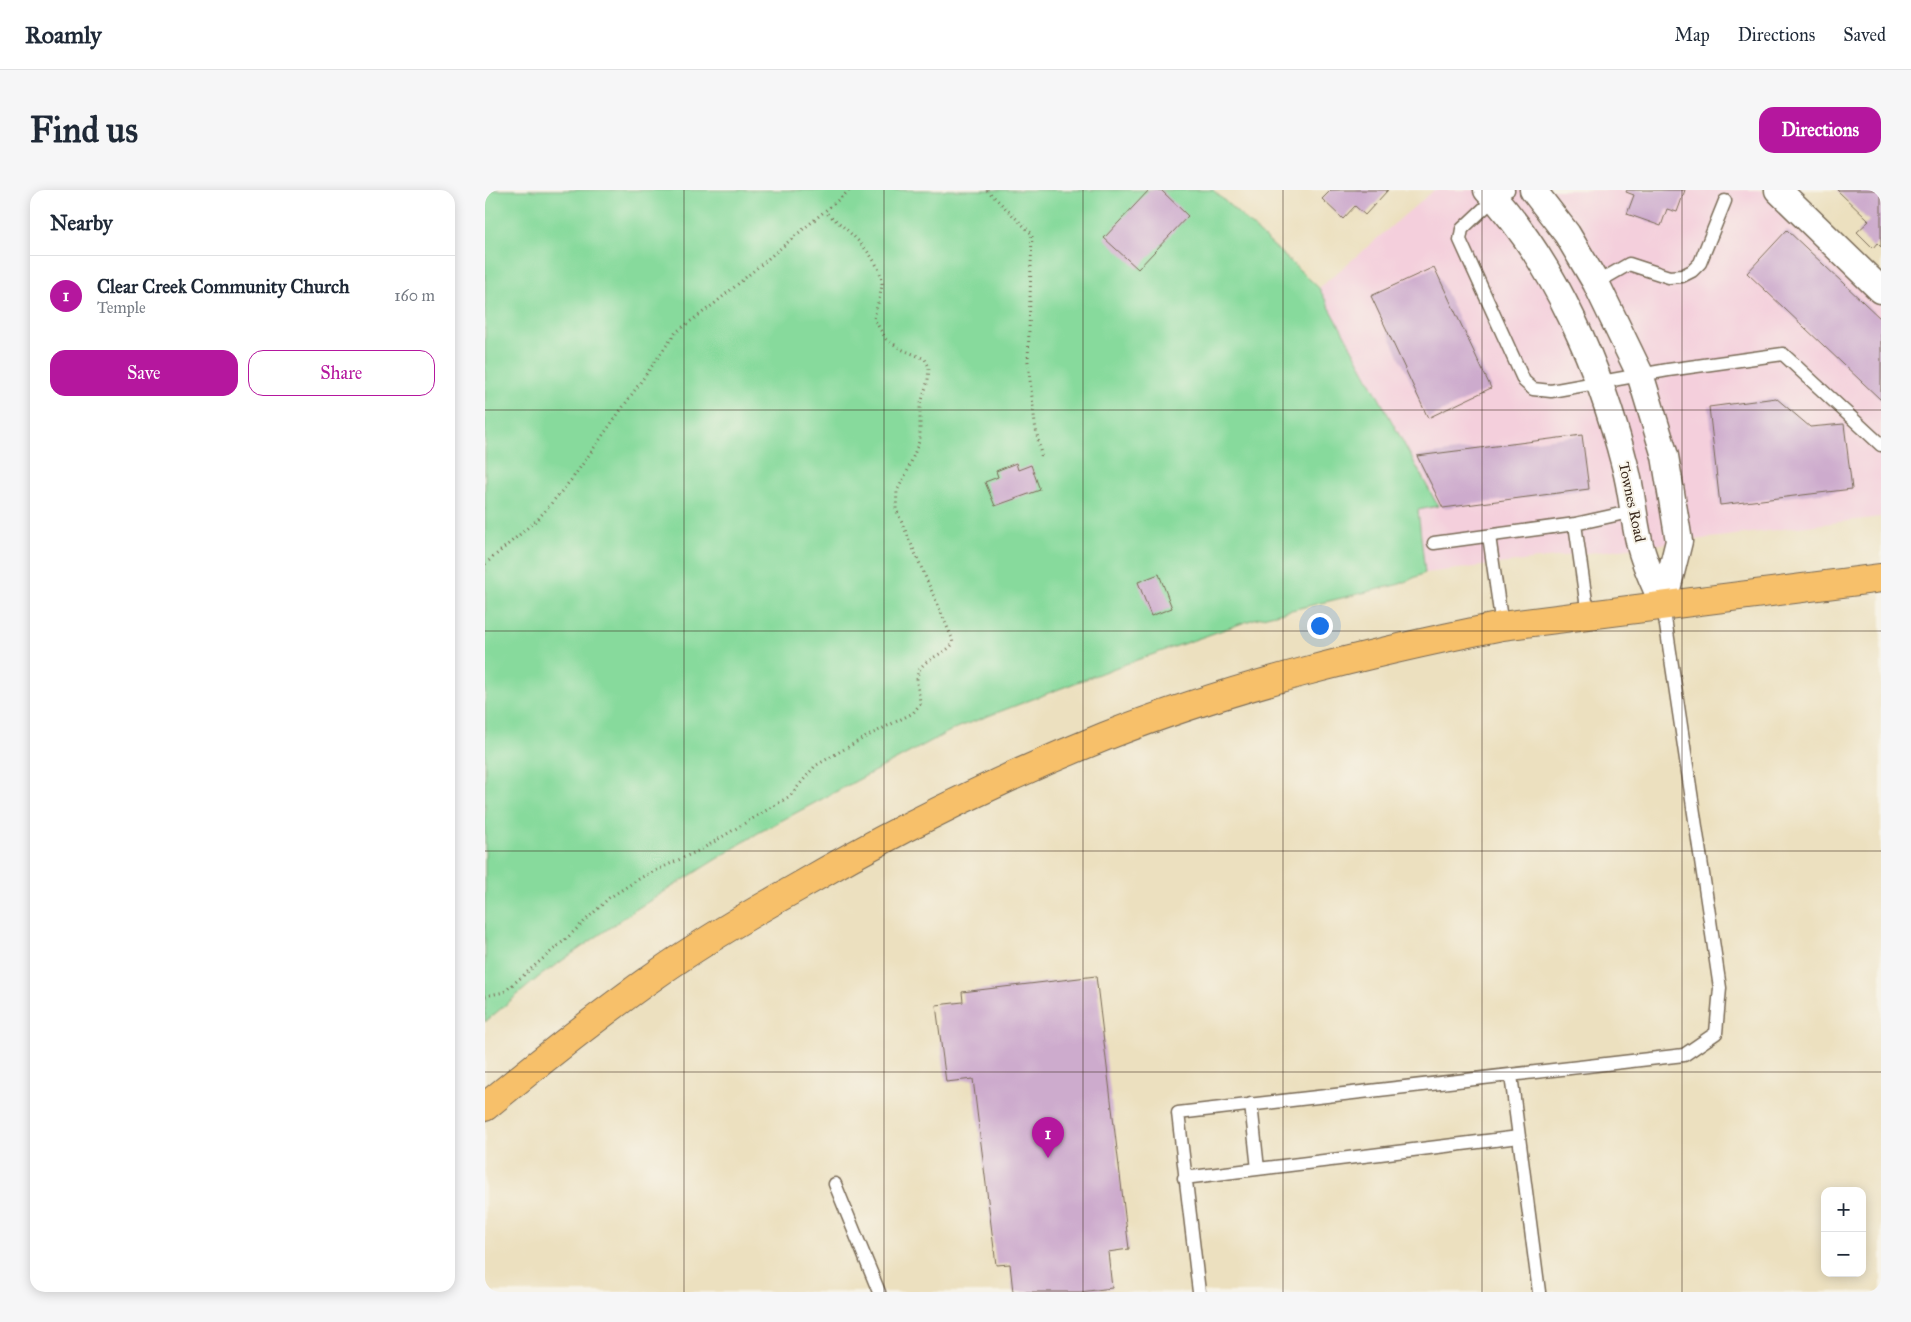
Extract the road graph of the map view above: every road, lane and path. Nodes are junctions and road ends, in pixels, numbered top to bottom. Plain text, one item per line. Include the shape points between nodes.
1 (850, 190) edge
2 (987, 190) edge
3 (1533, 190) edge
4 (1778, 190) edge
5 (1497, 193) edge
6 (1725, 201) dead end
7 (825, 212) junction
8 (1596, 283) junction
9 (1881, 290) edge
10 (1640, 374) junction
11 (1600, 381) junction
12 (1881, 446) edge
13 (1042, 460) dead end
14 (1634, 511) junction
15 (1575, 524) junction
16 (1489, 536) junction
17 (1434, 544) dead end
18 (485, 564) edge
19 (1881, 578) edge
20 (1663, 605) junction
21 (1588, 615) junction
22 (1502, 626) junction
23 (485, 996) edge
24 (1511, 1074) junction
25 (1251, 1104) junction
26 (485, 1107) edge
27 (1519, 1137) junction
28 (1259, 1169) junction
29 (1184, 1178) junction
30 (835, 1184) dead end
31 (879, 1292) edge
32 (1199, 1292) edge
33 (1539, 1292) edge

1 - 7 path
2 - 13 path via 1032,234 1028,362
3 - 8 street via 1567,234
4 - 9 street
5 - 11 street, Townes Road via 1563,300
5 - 11 lane via 1462,229 1460,240 1524,381 1533,389 1551,391
6 - 8 lane via 1700,263 1692,271 1669,277 1629,264
7 - 18 path via 676,332 567,486 539,519
7 - 23 path via 842,224 878,268 882,284 874,318 886,339 925,359 929,367 920,407 920,439 897,491 896,509 953,644 922,664 917,680 920,704 913,713 815,766 790,796 702,849 650,873 609,898 504,992
8 - 10 street
10 - 11 lane
10 - 12 lane via 1783,354
10 - 20 street via 1665,456 1679,541
11 - 14 street, Townes Road
14 - 15 lane
14 - 20 street, Townes Road via 1639,542
15 - 16 lane
15 - 21 lane
16 - 17 lane
16 - 22 lane
19 - 20 main road
20 - 21 main road
20 - 24 lane via 1720,988 1716,1033 1683,1055
21 - 22 main road
22 - 26 main road via 1363,657 1210,700 1107,736 936,811 747,916 667,968 577,1032
24 - 25 lane
24 - 27 lane
25 - 28 lane
25 - 29 lane via 1177,1113
27 - 28 lane
27 - 33 lane
28 - 29 lane
29 - 32 lane
30 - 31 lane

